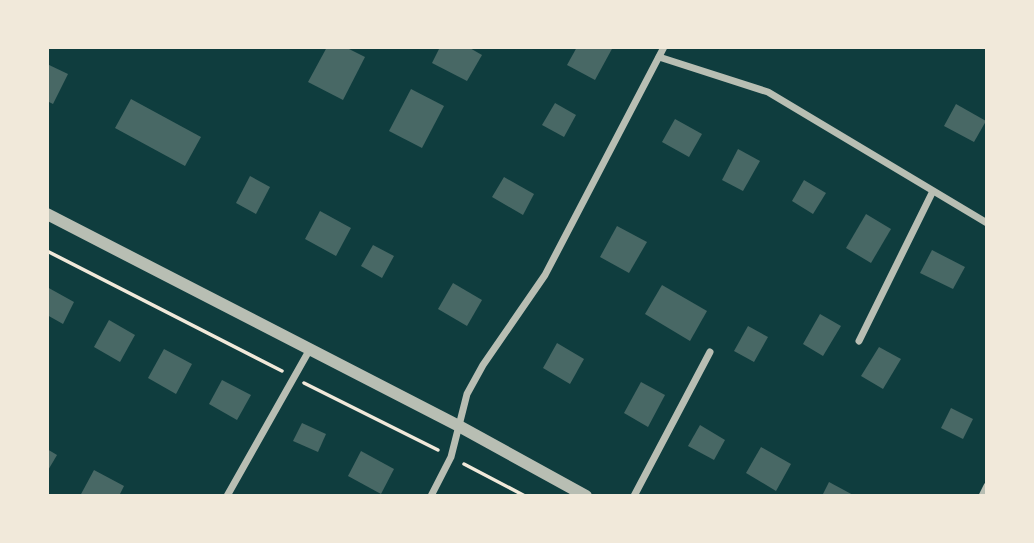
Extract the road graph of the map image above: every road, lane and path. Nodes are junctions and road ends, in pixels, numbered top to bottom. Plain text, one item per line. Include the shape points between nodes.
1 (664, 47) edge
2 (659, 57) junction
3 (932, 193) junction
4 (47, 214) edge
5 (987, 223) edge
6 (859, 341) dead end
7 (310, 349) junction
8 (710, 352) dead end
9 (457, 425) junction
10 (987, 486) edge
11 (227, 496) edge
12 (431, 496) edge
13 (586, 496) edge
14 (634, 496) edge
15 (982, 496) edge

1 - 2 street
2 - 3 street via 768,92
2 - 9 street via 545,275 467,394
3 - 5 street
3 - 6 street
4 - 7 street
7 - 9 street
7 - 11 street
8 - 14 street
9 - 12 street via 450,457
9 - 13 street
10 - 15 street

